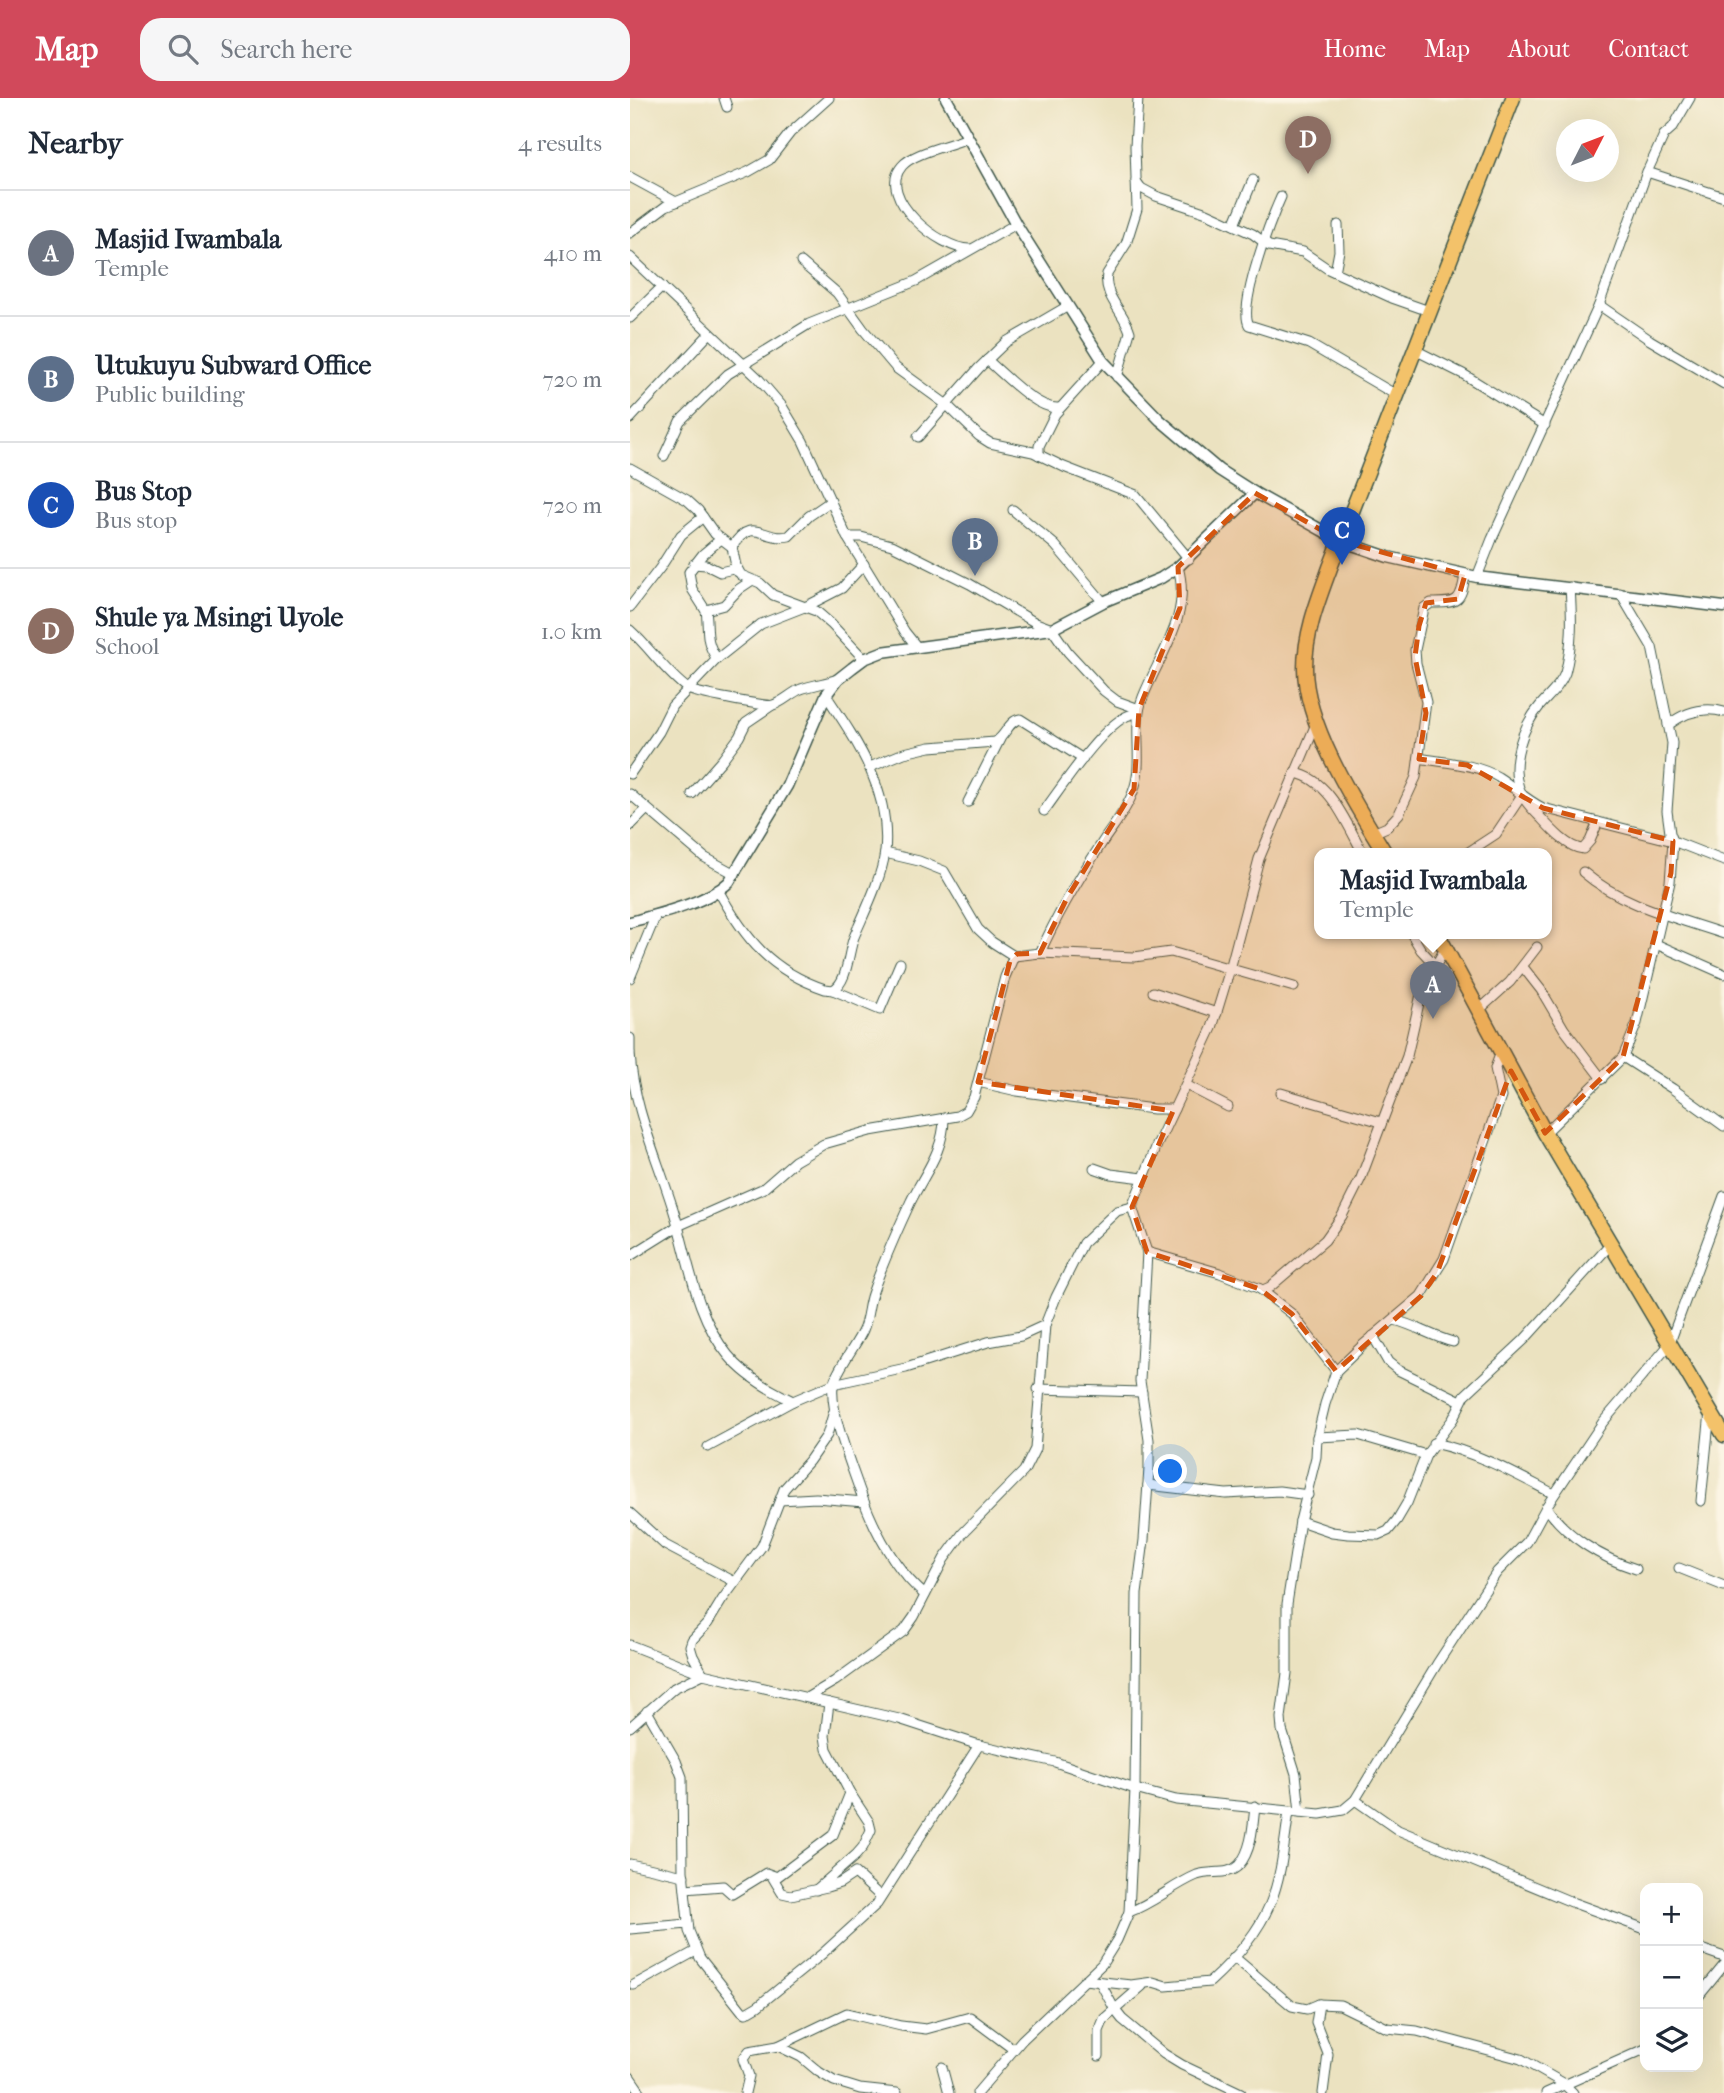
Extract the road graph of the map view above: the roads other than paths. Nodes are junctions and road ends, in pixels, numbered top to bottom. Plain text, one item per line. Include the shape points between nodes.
1 (829, 98) edge
2 (946, 98) edge
3 (1138, 98) edge
4 (1513, 98) edge
5 (1690, 98) edge
6 (967, 138) junction
7 (1647, 172) junction
8 (630, 177) edge
9 (1253, 180) dead end
10 (1136, 181) junction
11 (1281, 197) dead end
12 (1724, 197) edge
13 (676, 202) junction
14 (1016, 224) junction
15 (1234, 225) junction
16 (1338, 225) dead end
17 (630, 233) edge
18 (1262, 242) junction
19 (971, 249) junction
20 (630, 257) edge
21 (801, 262) dead end
22 (1335, 272) junction
23 (662, 287) junction
24 (1599, 305) junction
25 (1068, 306) junction
26 (848, 308) junction
27 (1430, 311) junction
28 (630, 318) edge
29 (710, 333) junction
30 (1415, 350) junction
31 (987, 360) junction
32 (1103, 361) junction
33 (745, 365) junction
34 (1117, 377) junction
35 (1724, 384) edge
36 (1398, 396) junction
37 (947, 405) junction
38 (1059, 408) junction
39 (630, 419) edge
40 (1545, 425) junction
41 (918, 437) dead end
42 (1039, 455) junction
43 (664, 456) dead end
44 (630, 468) edge
45 (1255, 493) junction
46 (831, 501) junction
47 (1013, 510) dead end
48 (703, 517) junction
49 (847, 537) junction
50 (721, 539) junction
51 (1341, 541) junction
52 (733, 547) junction
53 (1189, 559) junction
54 (864, 564) junction
55 (694, 565) junction
56 (1178, 567) junction
57 (738, 572) junction
58 (1465, 575) junction
59 (1477, 577) junction
60 (751, 581) junction
61 (1570, 587) junction
62 (1620, 593) junction
63 (1103, 602) junction
64 (807, 606) junction
65 (630, 607) edge
66 (1724, 607) edge
67 (705, 611) junction
68 (1052, 629) junction
69 (630, 630) edge
70 (917, 647) junction
71 (717, 659) junction
72 (864, 659) junction
73 (838, 679) junction
74 (688, 689) junction
75 (826, 695) junction
76 (773, 705) junction
77 (1139, 712) junction
78 (1724, 712) edge
79 (1316, 724) junction
80 (1668, 725) junction
81 (1000, 739) junction
82 (1419, 758) junction
83 (1083, 759) junction
84 (870, 767) junction
85 (1295, 773) junction
86 (630, 774) edge
87 (630, 794) edge
88 (692, 794) dead end
89 (1522, 795) junction
90 (968, 802) dead end
91 (647, 809) junction
92 (1044, 811) dead end
93 (1598, 822) junction
94 (630, 826) edge
95 (1373, 833) junction
96 (1673, 841) junction
97 (1360, 848) edge
98 (1382, 848) edge
99 (1475, 848) edge
100 (885, 853) junction
101 (1724, 861) edge
102 (1583, 872) dead end
103 (735, 874) junction
104 (718, 890) junction
105 (1662, 913) junction
106 (656, 915) junction
107 (630, 922) edge
108 (1724, 934) edge
109 (1415, 939) edge
110 (1441, 939) edge
111 (1656, 944) junction
112 (1446, 947) junction
113 (1537, 947) dead end
114 (1040, 953) junction
115 (1014, 956) junction
116 (900, 963) dead end
117 (1435, 965) junction
118 (1523, 967) junction
119 (1230, 969) junction
120 (1724, 974) edge
121 (630, 978) edge
122 (1294, 987) dead end
123 (833, 990) junction
124 (1153, 992) dead end
125 (1478, 1011) junction
126 (1217, 1013) junction
127 (630, 1038) edge
128 (630, 1052) edge
129 (1501, 1052) junction
130 (1623, 1057) junction
131 (1602, 1079) junction
132 (978, 1082) junction
133 (1186, 1085) junction
134 (1281, 1093) dead end
135 (1228, 1107) dead end
136 (1174, 1109) junction
137 (944, 1118) junction
138 (1381, 1122) junction
139 (1724, 1126) edge
140 (1545, 1133) junction
141 (1094, 1168) dead end
142 (1143, 1178) junction
143 (1724, 1196) edge
144 (1132, 1207) junction
145 (678, 1226) junction
146 (1610, 1245) junction
147 (1147, 1252) junction
148 (630, 1256) edge
149 (1260, 1289) junction
150 (1394, 1320) junction
151 (1045, 1325) junction
152 (1373, 1336) junction
153 (1454, 1342) dead end
154 (1669, 1345) junction
155 (1336, 1371) junction
156 (833, 1384) junction
157 (1038, 1389) junction
158 (1142, 1392) junction
159 (793, 1401) junction
160 (1461, 1401) junction
161 (835, 1407) junction
162 (1710, 1410) junction
163 (1724, 1435) edge
164 (1317, 1437) junction
165 (1433, 1443) junction
166 (708, 1447) dead end
167 (1426, 1455) junction
168 (1148, 1485) junction
169 (1554, 1494) junction
170 (1308, 1495) junction
171 (780, 1500) junction
172 (864, 1502) junction
173 (1701, 1502) dead end
174 (1546, 1507) junction
175 (630, 1513) edge
176 (1300, 1521) junction
177 (1679, 1568) dead end
178 (1636, 1569) dead end
179 (735, 1582) junction
180 (1724, 1586) edge
181 (925, 1595) junction
182 (630, 1645) edge
183 (703, 1674) junction
184 (807, 1697) junction
185 (829, 1703) junction
186 (647, 1711) junction
187 (630, 1727) edge
188 (979, 1745) junction
189 (1135, 1789) junction
190 (850, 1793) junction
191 (1355, 1800) junction
192 (1255, 1807) junction
193 (1289, 1812) junction
194 (1300, 1812) junction
195 (630, 1864) edge
196 (684, 1875) junction
197 (773, 1878) junction
198 (685, 1889) junction
199 (817, 1890) junction
200 (881, 1898) junction
201 (1129, 1912) junction
202 (688, 1924) junction
203 (1640, 1927) edge
204 (630, 1929) edge
205 (1703, 1950) edge
206 (696, 1951) junction
207 (1234, 1957) junction
208 (1724, 1957) edge
209 (1724, 1965) edge
210 (1084, 1980) junction
211 (1100, 1982) junction
212 (634, 1985) dead end
213 (1144, 1985) junction
214 (1703, 1991) edge
215 (1319, 2004) junction
216 (1115, 2010) junction
217 (778, 2046) junction
218 (1013, 2049) junction
219 (1640, 2051) edge
220 (1099, 2056) dead end
221 (942, 2067) dead end
222 (630, 2077) edge
223 (1563, 2083) junction
224 (641, 2093) edge
225 (745, 2093) edge
226 (897, 2093) edge
227 (949, 2093) edge
228 (977, 2093) edge
229 (1241, 2093) edge
230 (1323, 2093) edge
231 (1546, 2093) edge
232 (1573, 2093) edge

1 - 13 street via 790,133 769,160
2 - 6 street
3 - 10 street
4 - 27 highway
5 - 7 street via 1664,135
6 - 14 street
6 - 19 street via 910,159 898,171 895,185 901,203 915,220 950,247
7 - 12 street
7 - 24 street
8 - 13 street
9 - 15 street
10 - 15 street via 1156,196
10 - 34 street via 1138,201 1132,232 1106,281 1130,332
11 - 18 street
13 - 17 street
14 - 19 street
14 - 25 street
15 - 18 street
16 - 22 street
18 - 22 street via 1303,252
18 - 36 street via 1248,303 1248,325 1309,344
19 - 26 street via 904,287
20 - 23 street
21 - 26 street
22 - 27 street
23 - 28 street
23 - 29 street
24 - 35 street
24 - 40 street
25 - 31 street via 1014,336
25 - 32 street
26 - 33 street via 809,324
26 - 37 street via 896,368
27 - 30 highway
29 - 33 street
29 - 39 street
30 - 36 highway
30 - 40 street via 1464,374
31 - 37 street
31 - 38 street via 1040,402
32 - 34 street
32 - 38 street
33 - 43 street via 728,374 687,413
33 - 46 street via 792,422
34 - 45 street via 1192,449
36 - 51 highway
37 - 41 street
37 - 42 street via 990,443
38 - 42 street via 1039,446
40 - 59 street
42 - 53 street via 1136,495
44 - 48 street via 679,494
45 - 51 street
45 - 53 street
46 - 49 street
46 - 52 street via 789,536 751,530
47 - 63 street via 1055,545
48 - 50 street
48 - 65 street via 681,535
49 - 54 street
49 - 68 street via 892,545
50 - 52 street
50 - 55 street
51 - 58 street
51 - 79 highway via 1306,649 1307,689
52 - 57 street
53 - 56 street
54 - 64 street via 842,588
54 - 70 street
55 - 57 street
55 - 67 street via 688,577
56 - 63 street
56 - 77 street via 1183,585 1180,608
57 - 60 street
58 - 59 street
58 - 82 street via 1458,600 1427,604 1419,626 1415,657 1426,713
59 - 61 street
60 - 64 street via 780,598
60 - 67 street via 724,605
61 - 62 street
61 - 89 street via 1570,650 1562,679 1525,731 1517,766
62 - 66 street
62 - 80 street via 1652,647
63 - 68 street
64 - 71 street via 761,624
64 - 72 street
67 - 71 street via 707,643
68 - 70 street
68 - 77 street via 1104,691
69 - 74 street
70 - 72 street
71 - 74 street
72 - 73 street
73 - 75 street
73 - 76 street via 803,688
74 - 76 street
74 - 86 street via 672,706
75 - 84 street
75 - 103 street via 787,786
76 - 88 street via 746,723
77 - 83 street via 1121,718
77 - 114 street via 1139,767 1130,799 1067,898
78 - 80 street via 1687,713
79 - 85 street
79 - 95 highway
80 - 96 street via 1672,750 1667,811
81 - 83 street via 1012,722 1020,719
81 - 84 street via 920,749
81 - 90 street
82 - 89 street via 1467,765 1496,776
82 - 95 street via 1412,789 1399,814
83 - 92 street
84 - 100 street via 884,811
85 - 97 street via 1324,789
85 - 119 street via 1256,866
87 - 91 street
89 - 93 street via 1543,808
89 - 93 street via 1552,830 1580,849 1589,842
89 - 99 street via 1496,834
91 - 94 street
91 - 103 street via 704,857
93 - 96 street
95 - 98 highway
96 - 101 street
96 - 105 street
100 - 115 street via 944,871 978,929
100 - 123 street via 842,980
102 - 105 street via 1599,885
103 - 104 street
104 - 106 street
104 - 123 street via 742,928 774,964
105 - 108 street
105 - 111 street
106 - 107 street
106 - 121 street
109 - 117 street
110 - 112 highway
111 - 120 street
111 - 130 street via 1637,1023
112 - 117 street
112 - 125 highway
113 - 118 street
114 - 115 street
114 - 119 street via 1134,957 1171,953
115 - 132 street
116 - 123 street via 880,1010
117 - 138 street via 1422,990 1407,1056
118 - 125 street
118 - 131 street
119 - 122 street
119 - 126 street
124 - 126 street
125 - 129 highway
126 - 133 street
127 - 128 street
128 - 145 street via 640,1112
129 - 140 highway
129 - 150 street via 1495,1068 1501,1097 1449,1248 1421,1296
130 - 131 street
130 - 139 street
131 - 140 street
132 - 136 street via 1017,1091
132 - 137 street via 966,1111
133 - 135 street
133 - 136 street
134 - 138 street
136 - 142 street
137 - 145 street via 824,1144 764,1188
137 - 156 street via 940,1149 896,1233 865,1327
138 - 149 street via 1361,1178 1331,1234 1270,1287
140 - 146 highway
141 - 142 street
142 - 144 street
143 - 154 street
144 - 147 street
144 - 151 street via 1117,1211 1083,1243
145 - 148 street
145 - 159 street via 693,1283 719,1342 745,1372
146 - 154 highway
146 - 160 street
147 - 149 street
147 - 158 street
149 - 155 street via 1292,1314
150 - 152 street
150 - 153 street
151 - 156 street via 1021,1336
151 - 157 street
152 - 155 street
152 - 160 street via 1398,1370
154 - 162 highway
154 - 169 street via 1611,1411
155 - 164 street
156 - 159 street
156 - 161 street
157 - 158 street
157 - 181 street via 1032,1459 1019,1478 962,1533
158 - 168 street via 1149,1440
159 - 166 street
160 - 165 street
161 - 171 street via 827,1435
161 - 172 street
162 - 163 highway
162 - 173 street
164 - 167 street via 1358,1435
164 - 170 street
165 - 167 street
165 - 169 street via 1497,1464
167 - 176 street via 1407,1503 1385,1533 1332,1532
168 - 170 street via 1226,1494 1279,1491
168 - 189 street via 1137,1594
169 - 174 street
170 - 176 street
171 - 172 street via 816,1497
171 - 179 street via 765,1541
172 - 181 street via 894,1561
174 - 178 street via 1556,1522 1591,1548
174 - 191 street via 1527,1542 1497,1572 1437,1664
175 - 179 street via 665,1545
176 - 194 street via 1287,1604 1287,1673 1281,1718 1296,1774
177 - 180 street
179 - 183 street via 690,1646
181 - 184 street via 904,1631
182 - 183 street
183 - 184 street
183 - 186 street via 674,1688
184 - 185 street
185 - 188 street
185 - 190 street via 826,1743
186 - 187 street
186 - 196 street via 682,1777
188 - 189 street via 1055,1762
188 - 200 street
189 - 192 street via 1177,1800
189 - 201 street
190 - 197 street via 832,1836
190 - 199 street via 869,1822 870,1832 856,1856
191 - 194 street via 1336,1812
191 - 203 street via 1398,1830
192 - 193 street
192 - 201 street via 1251,1839 1234,1870 1196,1875
193 - 194 street
193 - 207 street via 1270,1905
195 - 196 street
196 - 198 street
197 - 198 street via 766,1873 732,1894 723,1886
197 - 199 street via 784,1894
198 - 202 street
199 - 200 street via 856,1873
200 - 206 street via 822,1954 748,2013 733,2001
201 - 210 street via 1109,1954
202 - 204 street
202 - 206 street
205 - 208 street
206 - 212 street
207 - 213 street via 1208,1983
207 - 215 street via 1293,2006 1307,2009
209 - 214 street
210 - 211 street
210 - 218 street
211 - 213 street
211 - 216 street
213 - 216 street
215 - 223 street via 1348,2007 1387,2028 1417,2031 1521,2059
215 - 230 street via 1316,2023 1328,2054
216 - 220 street via 1101,2026
216 - 229 street via 1164,2054
217 - 218 street via 849,2013 926,2029 969,2017
217 - 225 street via 753,2049 745,2056 749,2079
217 - 226 street via 834,2081
218 - 228 street
219 - 223 street
221 - 227 street
222 - 224 street
223 - 231 street
223 - 232 street

